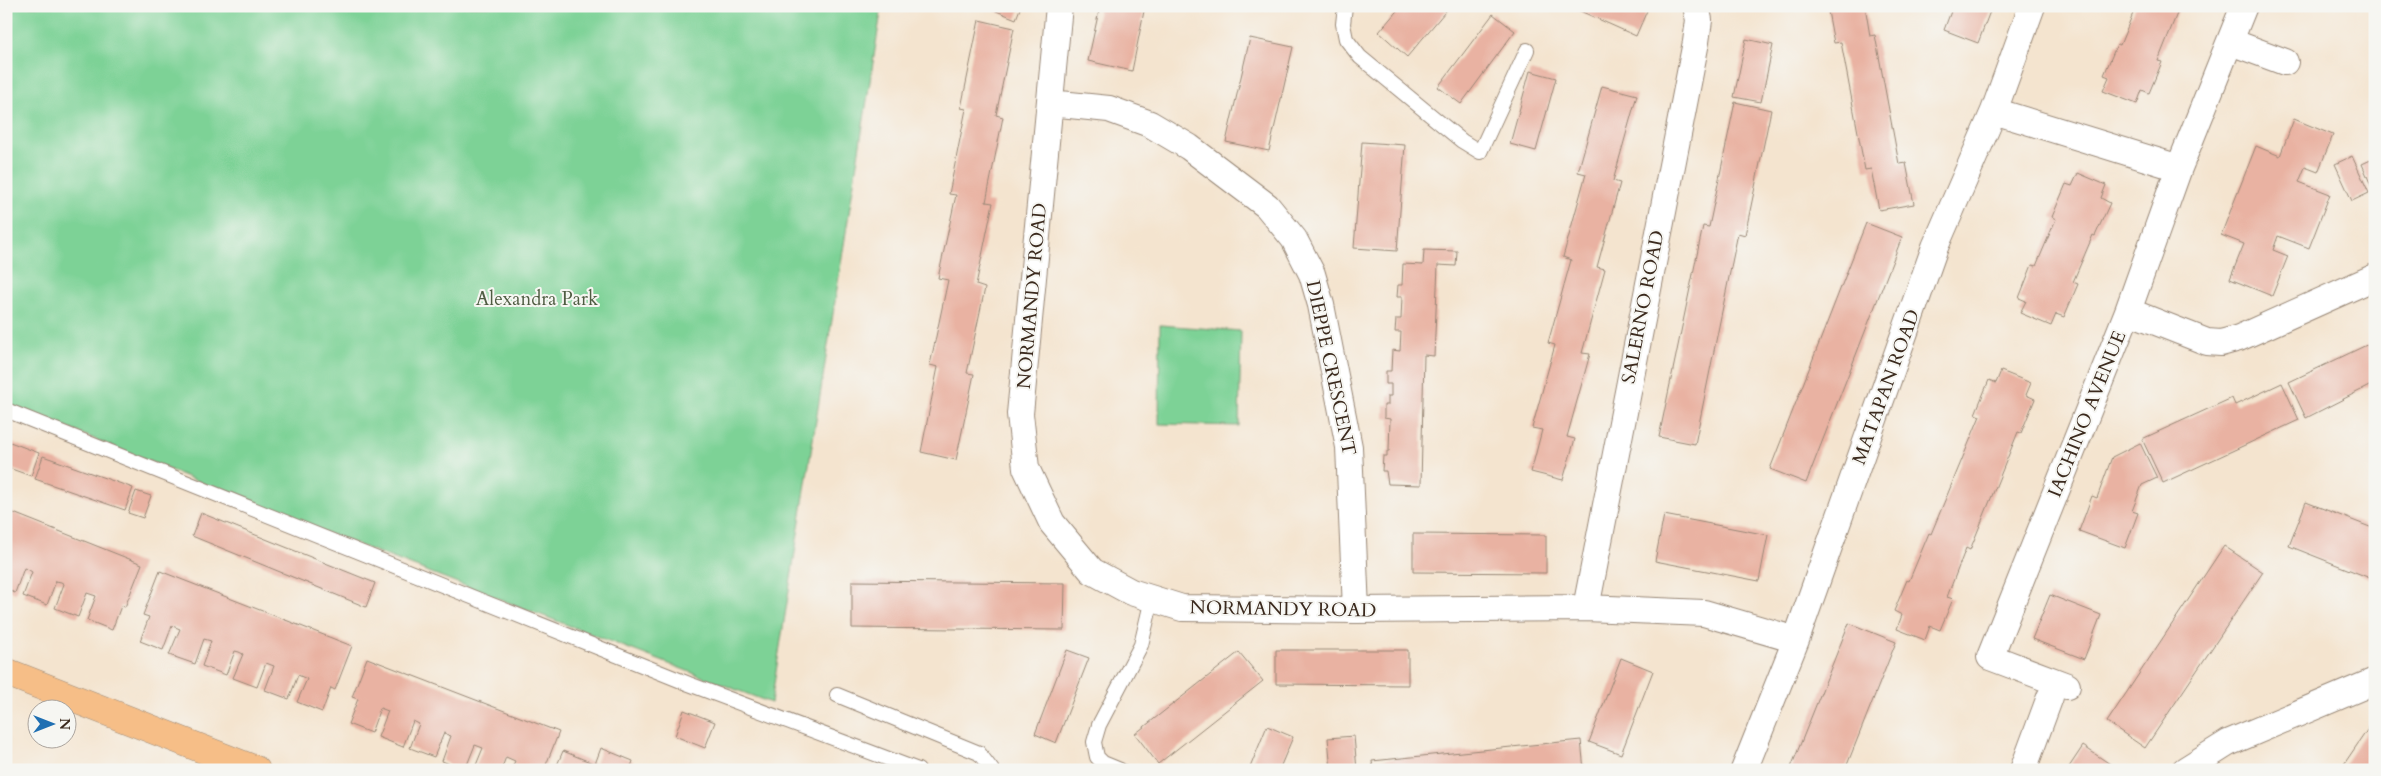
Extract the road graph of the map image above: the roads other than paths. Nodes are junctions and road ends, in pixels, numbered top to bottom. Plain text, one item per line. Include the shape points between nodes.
1 (1059, 6) edge
2 (1345, 6) edge
3 (1696, 6) edge
4 (2032, 6) edge
5 (2244, 6) edge
6 (2231, 42) junction
7 (1527, 50) dead end
8 (2285, 62) dead end
9 (1050, 103) junction
10 (1994, 111) junction
11 (2179, 168) junction
12 (2375, 277) edge
13 (2128, 311) junction
14 (6, 410) edge
15 (1152, 599) junction
16 (1586, 608) junction
17 (1356, 610) junction
18 (1796, 640) junction
19 (6, 672) edge
20 (2375, 680) edge
21 (838, 695) dead end
22 (256, 770) edge
23 (918, 770) edge
24 (992, 770) edge
25 (1120, 770) edge
26 (1744, 770) edge
27 (2023, 770) edge
28 (2185, 770) edge

1 - 9 street, NORMANDY ROAD
2 - 7 lane via 1343,24 1346,39 1360,57 1462,141 1480,152
3 - 16 street, SALERNO ROAD via 1699,20 1696,42
4 - 10 street, MATAPAN ROAD
5 - 6 street, IACHINO AVENUE
6 - 8 street
6 - 11 street, IACHINO AVENUE
9 - 15 street, NORMANDY ROAD via 1020,414 1026,468 1052,523 1092,571 1131,592
9 - 17 street, DIEPPE CRESCENT via 1109,109 1150,124 1189,147 1267,206 1294,239 1312,274 1321,305 1350,447
10 - 11 street
10 - 18 street, MATAPAN ROAD via 1936,247
11 - 13 street, IACHINO AVENUE
12 - 13 street via 2221,344 2207,342
13 - 27 street, IACHINO AVENUE via 1990,657 2058,692
14 - 23 lane via 689,684
15 - 17 street, NORMANDY ROAD via 1182,608
15 - 25 lane via 1141,645 1109,704 1094,742 1097,757
16 - 17 street, NORMANDY ROAD
16 - 18 street, NORMANDY ROAD via 1704,613
18 - 26 street, MATAPAN ROAD
19 - 22 main road
20 - 28 street via 2228,743
21 - 24 lane via 978,754

